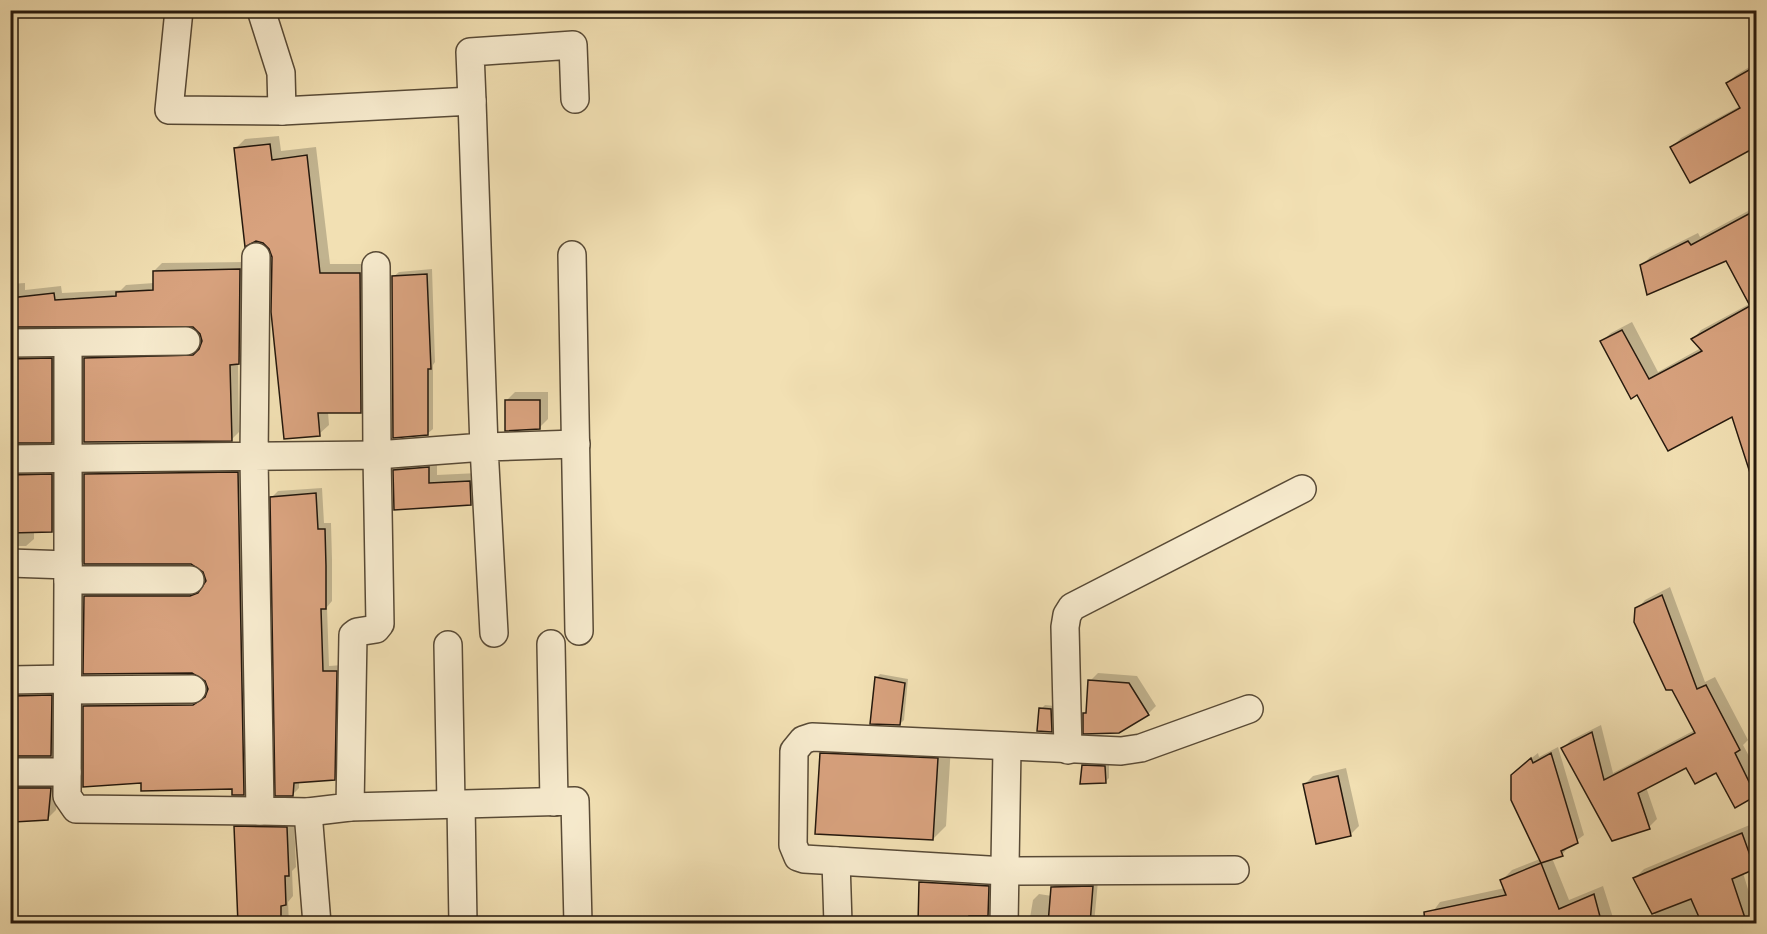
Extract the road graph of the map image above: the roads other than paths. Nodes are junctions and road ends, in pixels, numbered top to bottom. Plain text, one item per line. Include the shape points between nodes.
1 (179, 10) edge
2 (261, 10) edge
3 (575, 99) dead end
4 (471, 101) junction
5 (282, 111) junction
6 (572, 255) dead end
7 (256, 257) dead end
8 (376, 266) dead end
9 (186, 341) dead end
10 (10, 343) edge
11 (68, 344) junction
12 (576, 444) junction
13 (484, 447) junction
14 (377, 455) junction
15 (254, 458) junction
16 (10, 459) edge
17 (68, 459) junction
18 (1302, 489) dead end
19 (10, 563) edge
20 (68, 572) junction
21 (190, 580) dead end
22 (579, 631) dead end
23 (494, 633) dead end
24 (551, 644) dead end
25 (448, 645) dead end
26 (10, 680) edge
27 (67, 684) junction
28 (192, 689) dead end
29 (1249, 709) dead end
30 (1007, 748) junction
31 (1068, 750) junction
32 (10, 772) edge
33 (67, 772) junction
34 (555, 802) junction
35 (456, 804) junction
36 (350, 807) junction
37 (260, 811) junction
38 (308, 812) junction
39 (836, 861) junction
40 (1235, 870) dead end
41 (1005, 871) junction
42 (317, 924) edge
43 (463, 924) edge
44 (578, 924) edge
45 (838, 924) edge
46 (1004, 924) edge

1 - 5 street via 169,110
2 - 5 street via 281,73
3 - 4 street via 573,45 470,52
4 - 5 street
4 - 13 street
6 - 12 street
7 - 15 street
8 - 14 street
9 - 11 street
10 - 11 street
11 - 17 street
12 - 13 street
12 - 22 street
13 - 14 street
13 - 23 street
14 - 15 street
14 - 36 street via 380,624 376,629 353,635
15 - 17 street
15 - 37 street
16 - 17 street
17 - 20 street
18 - 31 street via 1072,607 1065,627
19 - 20 street
20 - 21 street
20 - 27 street
24 - 34 street
25 - 35 street
26 - 27 street
27 - 28 street
27 - 33 street
29 - 31 street via 1141,748
30 - 31 street
30 - 39 street via 812,737 803,740 794,751 794,851 804,859
30 - 41 street
32 - 33 street
33 - 37 street via 67,796 76,809
34 - 35 street
34 - 44 street via 575,801
35 - 36 street
35 - 43 street
36 - 38 street
37 - 38 street
38 - 42 street
39 - 41 street
39 - 45 street
40 - 41 street
41 - 46 street

